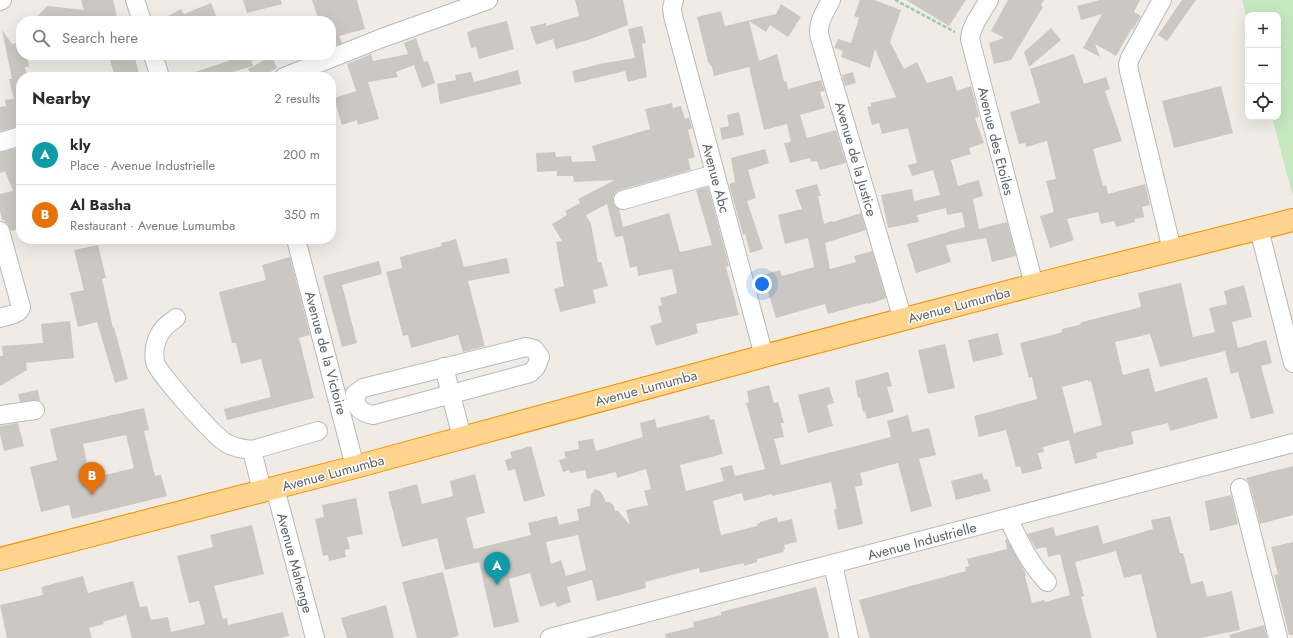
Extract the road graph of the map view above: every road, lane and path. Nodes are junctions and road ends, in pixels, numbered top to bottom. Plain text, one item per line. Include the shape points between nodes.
1 (135, 0) edge
2 (488, 0) edge
3 (674, 0) edge
4 (831, 0) edge
5 (895, 0) edge
6 (989, 0) edge
7 (1162, 0) edge
8 (140, 16) edge
9 (970, 39) junction
10 (336, 56) edge
11 (155, 60) edge
12 (327, 60) edge
13 (158, 72) edge
14 (297, 72) edge
15 (16, 137) edge
16 (0, 142) edge
17 (715, 174) junction
18 (623, 200) dead end
19 (1293, 220) edge
20 (1259, 229) junction
21 (0, 231) edge
22 (297, 244) edge
23 (1172, 250) junction
24 (1034, 285) junction
25 (0, 318) edge
26 (176, 318) dead end
27 (903, 320) junction
28 (764, 356) junction
29 (1293, 363) edge
30 (444, 367) junction
31 (450, 394) junction
32 (35, 410) dead end
33 (0, 415) edge
34 (318, 431) dead end
35 (462, 438) junction
36 (1293, 443) edge
37 (252, 450) junction
38 (355, 467) junction
39 (1240, 488) dead end
40 (269, 490) junction
41 (1008, 518) junction
42 (0, 559) edge
43 (833, 564) junction
44 (1047, 582) dead end
45 (315, 638) edge
46 (550, 638) edge
47 (849, 638) edge
48 (1278, 638) edge

1 - 8 street
2 - 10 street
3 - 17 street, Avenue Abc via 673,16
4 - 27 street, Avenue de la Justice via 818,31
5 - 9 path
6 - 9 street via 970,33
7 - 23 street via 1128,64
9 - 24 street, Avenue des Etoiles
11 - 13 street
12 - 14 street
15 - 16 street
17 - 18 street
17 - 28 street, Avenue Abc
19 - 20 highway, Avenue Lumumba
20 - 23 highway, Avenue Lumumba
20 - 29 street
21 - 25 street via 21,302 20,311
22 - 38 street, Avenue de la Victoire
23 - 24 highway, Avenue Lumumba
24 - 27 highway, Avenue Lumumba
26 - 37 street via 164,328 155,344 155,364 205,424 226,443
27 - 28 highway, Avenue Lumumba
28 - 35 highway, Avenue Lumumba
30 - 31 street
30 - 31 street via 526,347 534,349 540,357 530,373
30 - 31 street via 364,388 355,394 356,404 363,413 373,415
31 - 35 street
32 - 33 street
34 - 37 street
35 - 38 highway, Avenue Lumumba
36 - 41 street, Avenue Industrielle
37 - 40 street, Avenue Mahenge
38 - 40 highway, Avenue Lumumba
39 - 48 street
40 - 42 highway, Avenue Lumumba
40 - 45 street, Avenue Mahenge
41 - 43 street, Avenue Industrielle
41 - 44 street via 1025,553
43 - 46 street, Avenue Industrielle
43 - 47 street

